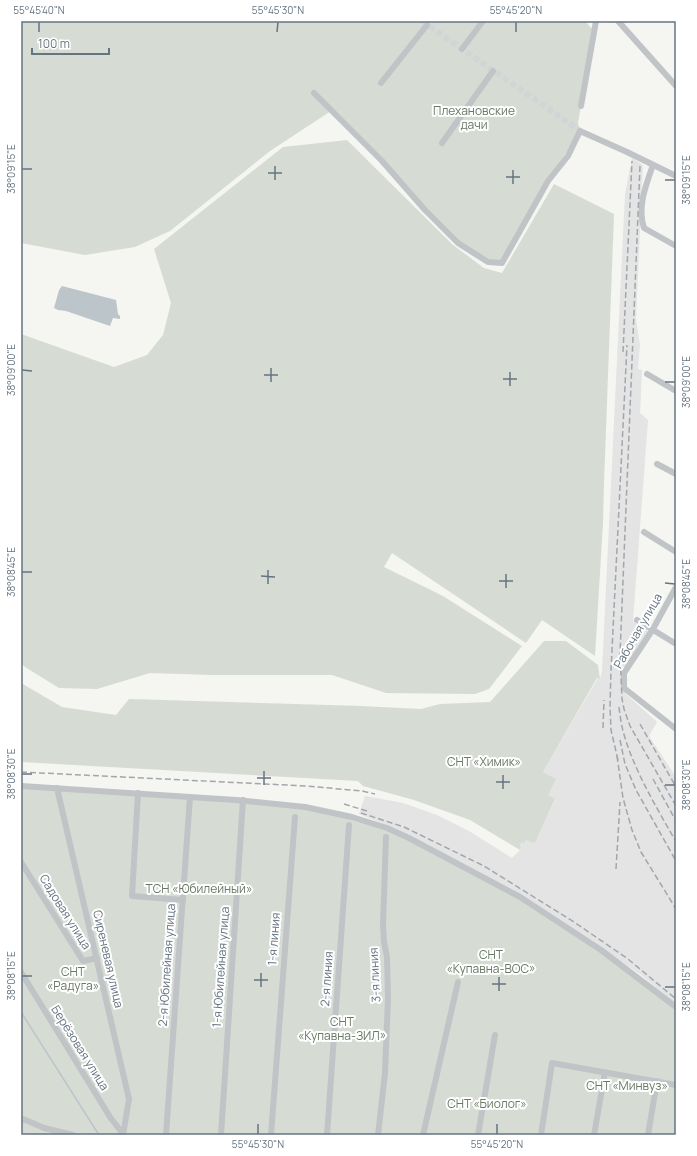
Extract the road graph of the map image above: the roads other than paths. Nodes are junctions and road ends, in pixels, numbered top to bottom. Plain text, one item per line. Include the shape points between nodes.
1 (483, 21) edge
2 (596, 21) edge
3 (618, 21) edge
4 (427, 25) dead end
5 (462, 49) dead end
6 (493, 71) dead end
7 (381, 83) dead end
8 (676, 86) edge
9 (314, 92) dead end
10 (580, 106) dead end
11 (442, 143) dead end
12 (652, 165) junction
13 (676, 176) edge
14 (676, 246) edge
15 (647, 374) dead end
16 (676, 391) edge
17 (657, 464) dead end
18 (676, 474) edge
19 (644, 532) dead end
20 (676, 552) edge
21 (676, 587) edge
22 (637, 620) dead end
23 (653, 629) junction
24 (676, 644) edge
25 (676, 729) edge
26 (21, 786) edge
27 (58, 788) junction
28 (138, 793) junction
29 (190, 796) junction
30 (243, 800) junction
31 (295, 817) dead end
32 (349, 825) dead end
33 (386, 837) dead end
34 (21, 862) edge
35 (183, 900) junction
36 (96, 958) junction
37 (21, 972) edge
38 (458, 982) dead end
39 (676, 1007) edge
40 (495, 1034) dead end
41 (605, 1072) junction
42 (657, 1082) junction
43 (676, 1085) edge
44 (21, 1120) edge
45 (73, 1135) edge
46 (123, 1135) edge
47 (166, 1135) edge
48 (221, 1135) edge
49 (271, 1135) edge
50 (327, 1135) edge
51 (378, 1135) edge
52 (423, 1135) edge
53 (478, 1135) edge
54 (541, 1135) edge
55 (594, 1135) edge
56 (648, 1135) edge

1 - 5 street
2 - 10 street
3 - 8 street
4 - 7 street
6 - 11 street
9 - 12 street via 458,243 488,262 502,263 548,181 568,156 580,132
12 - 13 street
12 - 14 street via 643,194 641,220 644,228
15 - 16 street
17 - 18 street
19 - 20 street
21 - 23 street, Рабочая улица
22 - 23 street
23 - 24 street
23 - 25 street, Рабочая улица via 624,673 624,688
26 - 27 street
27 - 28 street
27 - 36 street, Сиреневая улица
28 - 29 street
28 - 35 street via 132,896
29 - 30 street
29 - 35 street, 2-я Юбилейная улица
30 - 39 street via 305,807 352,817 409,838 520,897 601,950
30 - 48 street, 1-я Юбилейная улица
31 - 49 street, 1-я линия
32 - 50 street, 2-я линия
33 - 51 street, 3-я линия via 383,924 388,998 385,1073
34 - 36 street, Садовая улица via 83,961
35 - 47 street, 2-я Юбилейная улица
36 - 46 street, Сиреневая улица via 129,1099
37 - 46 street, Берёзовая улица
38 - 52 street
40 - 53 street
41 - 42 street
41 - 54 street via 552,1063
41 - 55 street
42 - 43 street
42 - 56 street
44 - 45 street

